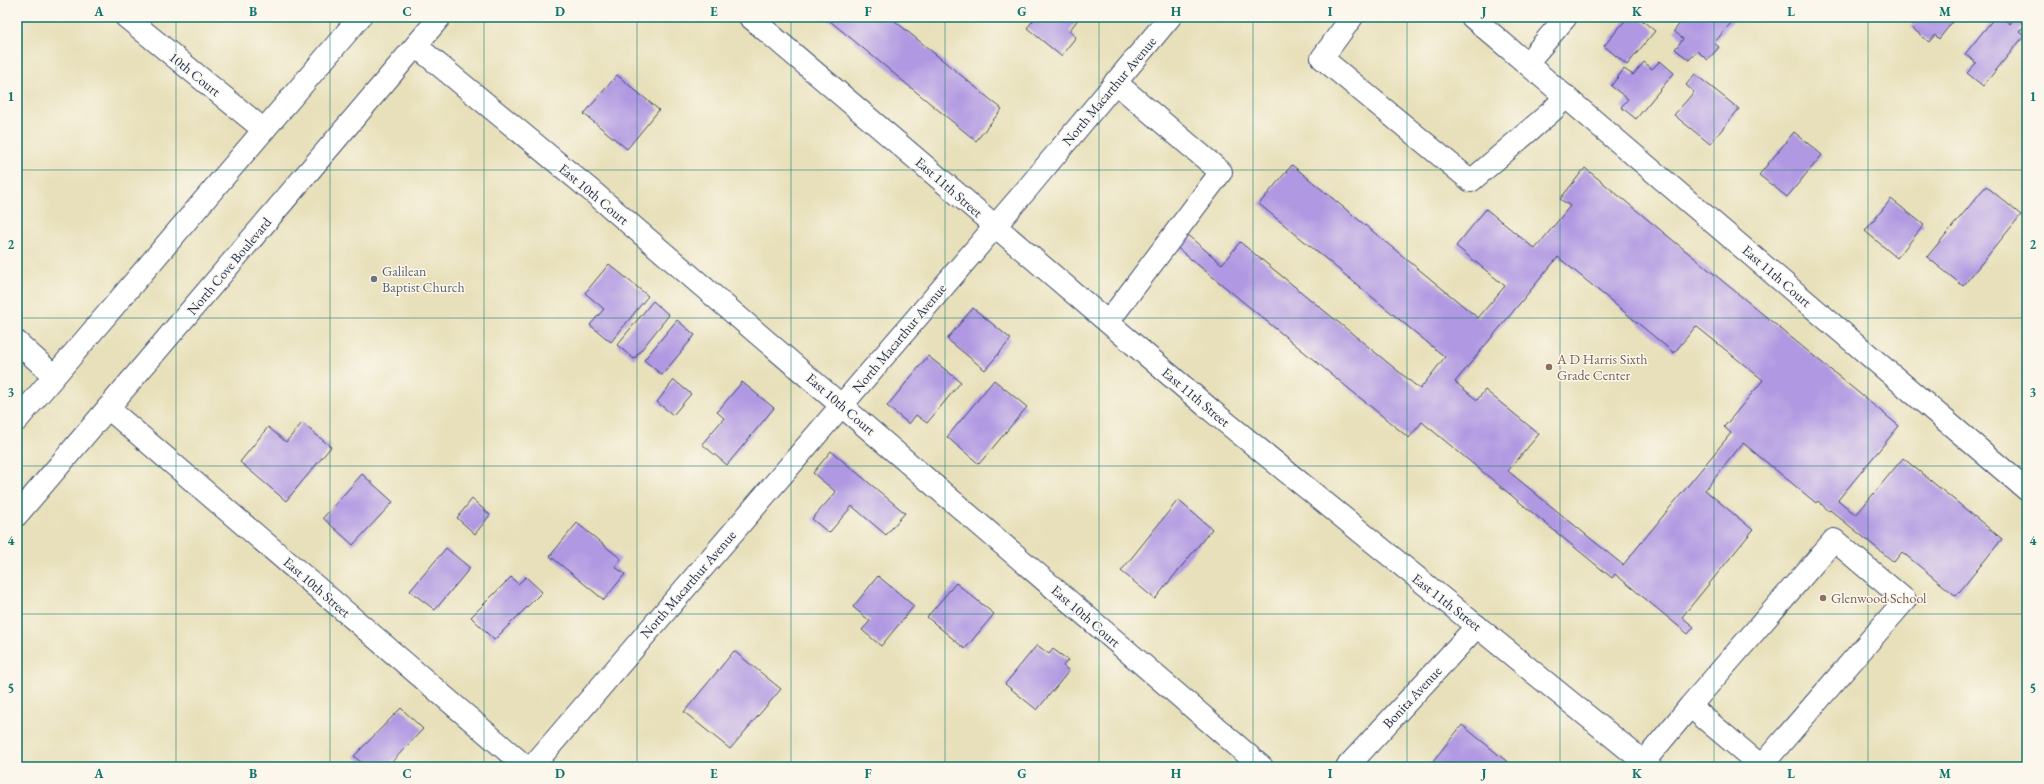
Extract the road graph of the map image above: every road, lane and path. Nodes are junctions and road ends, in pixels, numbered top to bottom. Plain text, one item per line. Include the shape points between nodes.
1 (126, 17) edge
2 (360, 17) edge
3 (440, 17) edge
4 (750, 17) edge
5 (1170, 17) edge
6 (1352, 17) edge
7 (1472, 17) edge
8 (1566, 17) edge
9 (416, 46) junction
10 (1527, 63) junction
11 (1115, 82) junction
12 (1566, 96) junction
13 (264, 130) junction
14 (994, 226) junction
15 (1108, 322) junction
16 (17, 342) edge
17 (54, 376) junction
18 (841, 405) junction
19 (108, 408) junction
20 (17, 420) edge
21 (2027, 490) edge
22 (17, 515) edge
23 (1477, 626) junction
24 (1690, 706) junction
25 (1647, 764) edge
26 (526, 767) edge
27 (532, 767) edge
28 (1262, 767) edge
29 (1347, 767) edge

1 - 13 street, 10th Court
2 - 13 street
3 - 9 street, North Cove Boulevard
4 - 14 street, East 11th Street
5 - 11 street, North Macarthur Avenue
6 - 12 street via 1322,58 1471,181
7 - 10 street, East 11th Court
8 - 10 street
9 - 18 street, East 10th Court via 594,193
9 - 19 street, North Cove Boulevard
10 - 12 street, East 11th Court
11 - 14 street, North Macarthur Avenue
11 - 15 street via 1221,172
12 - 21 street, East 11th Court
13 - 17 street
14 - 15 street, East 11th Street
14 - 18 street, North Macarthur Avenue
15 - 23 street, East 11th Street via 1300,484
16 - 17 street
17 - 20 street
18 - 27 street, North Macarthur Avenue
18 - 28 street, East 10th Court
19 - 22 street, North Cove Boulevard
19 - 26 street, East 10th Street
23 - 25 street, East 11th Street
23 - 29 street, Bonita Avenue
24 - 24 street via 1834,540 1905,600 1761,766
24 - 25 street

